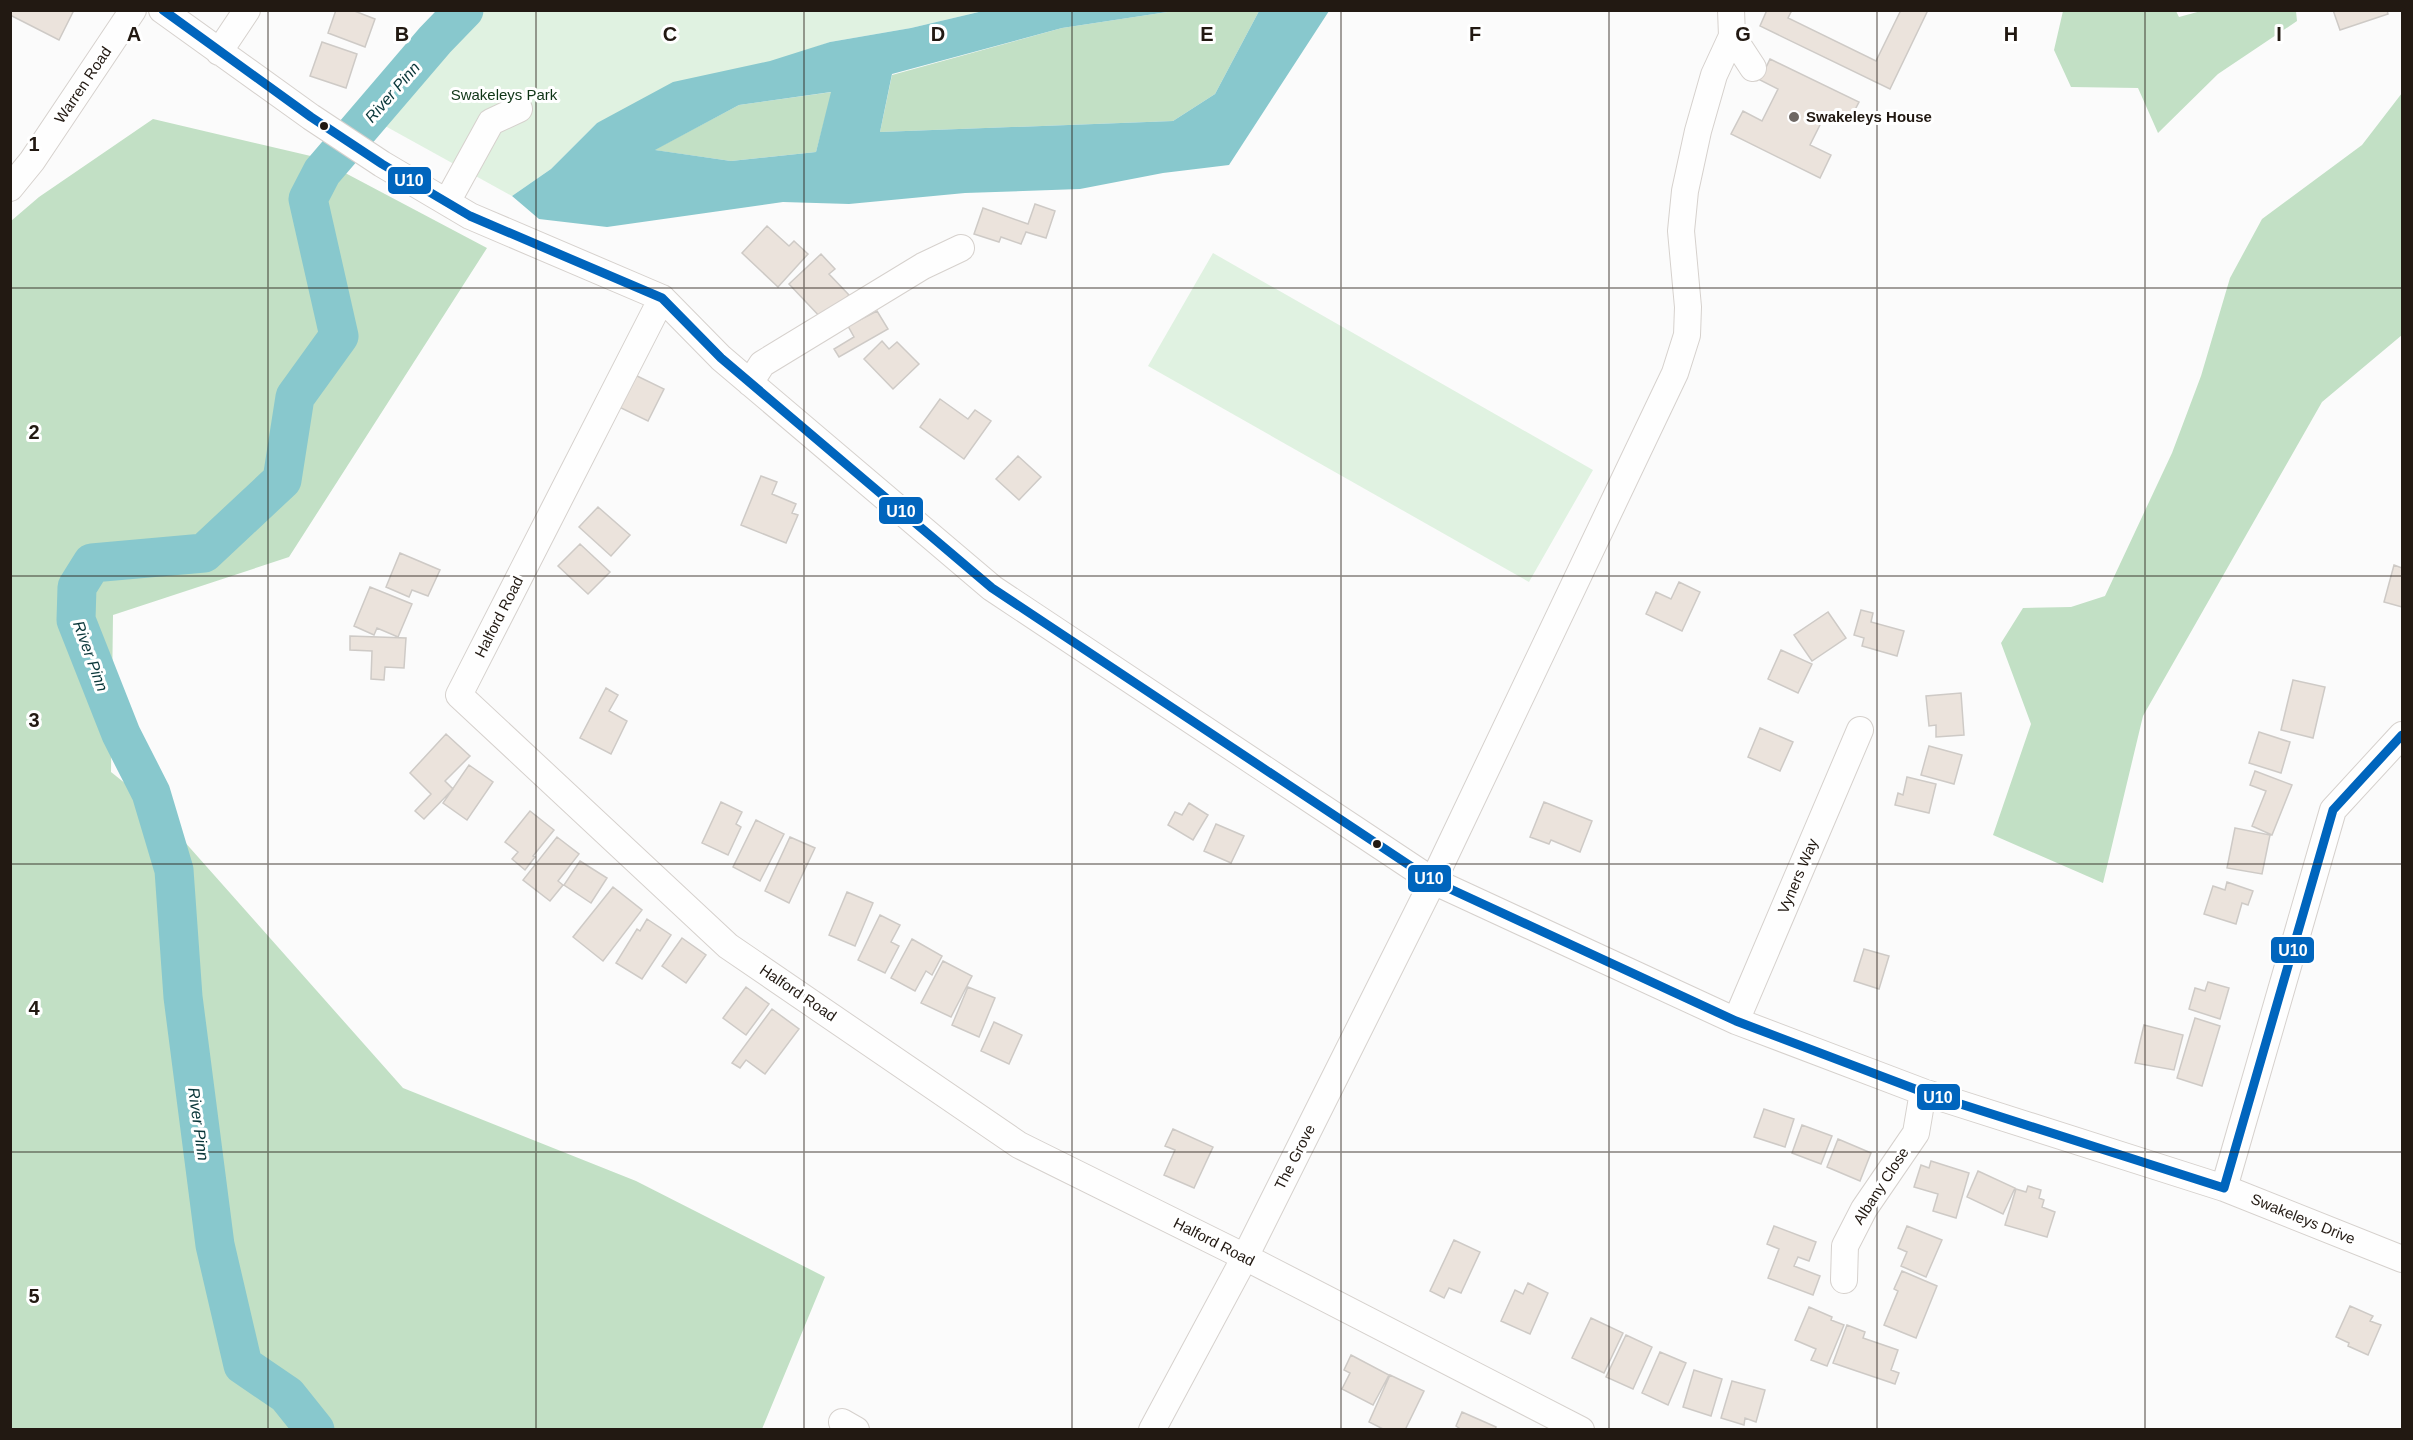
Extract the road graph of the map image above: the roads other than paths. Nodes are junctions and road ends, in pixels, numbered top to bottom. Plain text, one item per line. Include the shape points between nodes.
1 (133, 10) edge
2 (162, 10) edge
3 (247, 10) edge
4 (1731, 10) edge
5 (1732, 36) junction
6 (219, 52) junction
7 (1753, 68) dead end
8 (519, 109) dead end
9 (10, 188) edge
10 (447, 202) junction
11 (961, 248) dead end
12 (662, 298) junction
13 (750, 382) junction
14 (1860, 730) dead end
15 (2403, 735) edge
16 (1433, 881) junction
17 (1736, 1021) junction
18 (1923, 1092) junction
19 (2224, 1188) junction
20 (1245, 1257) junction
21 (2403, 1259) edge
22 (1844, 1280) dead end
23 (1152, 1430) edge
24 (1581, 1430) edge

1 - 9 street, Warren Road
2 - 6 street, Swakeleys Drive
3 - 6 street
4 - 5 street
5 - 7 street
5 - 16 street, The Grove via 1714,75 1685,191 1681,231 1687,336 1675,374
6 - 10 street, Swakeleys Drive via 369,155
8 - 10 street via 490,122
10 - 12 street, Swakeleys Drive via 470,216
11 - 13 street via 923,266 762,364
12 - 13 street, Swakeleys Drive
12 - 20 street, Halford Road via 459,695 728,946 1019,1145
13 - 16 street, Swakeleys Drive via 992,588
14 - 17 street, Vyners Way
15 - 19 street via 2333,810
16 - 17 street, Swakeleys Drive
16 - 20 street, The Grove
17 - 18 street, Swakeleys Drive
18 - 19 street, Swakeleys Drive
18 - 22 street, Albany Close via 1916,1133 1864,1209 1845,1246
19 - 21 street, Swakeleys Drive
20 - 23 street, The Grove
20 - 24 street, Halford Road

